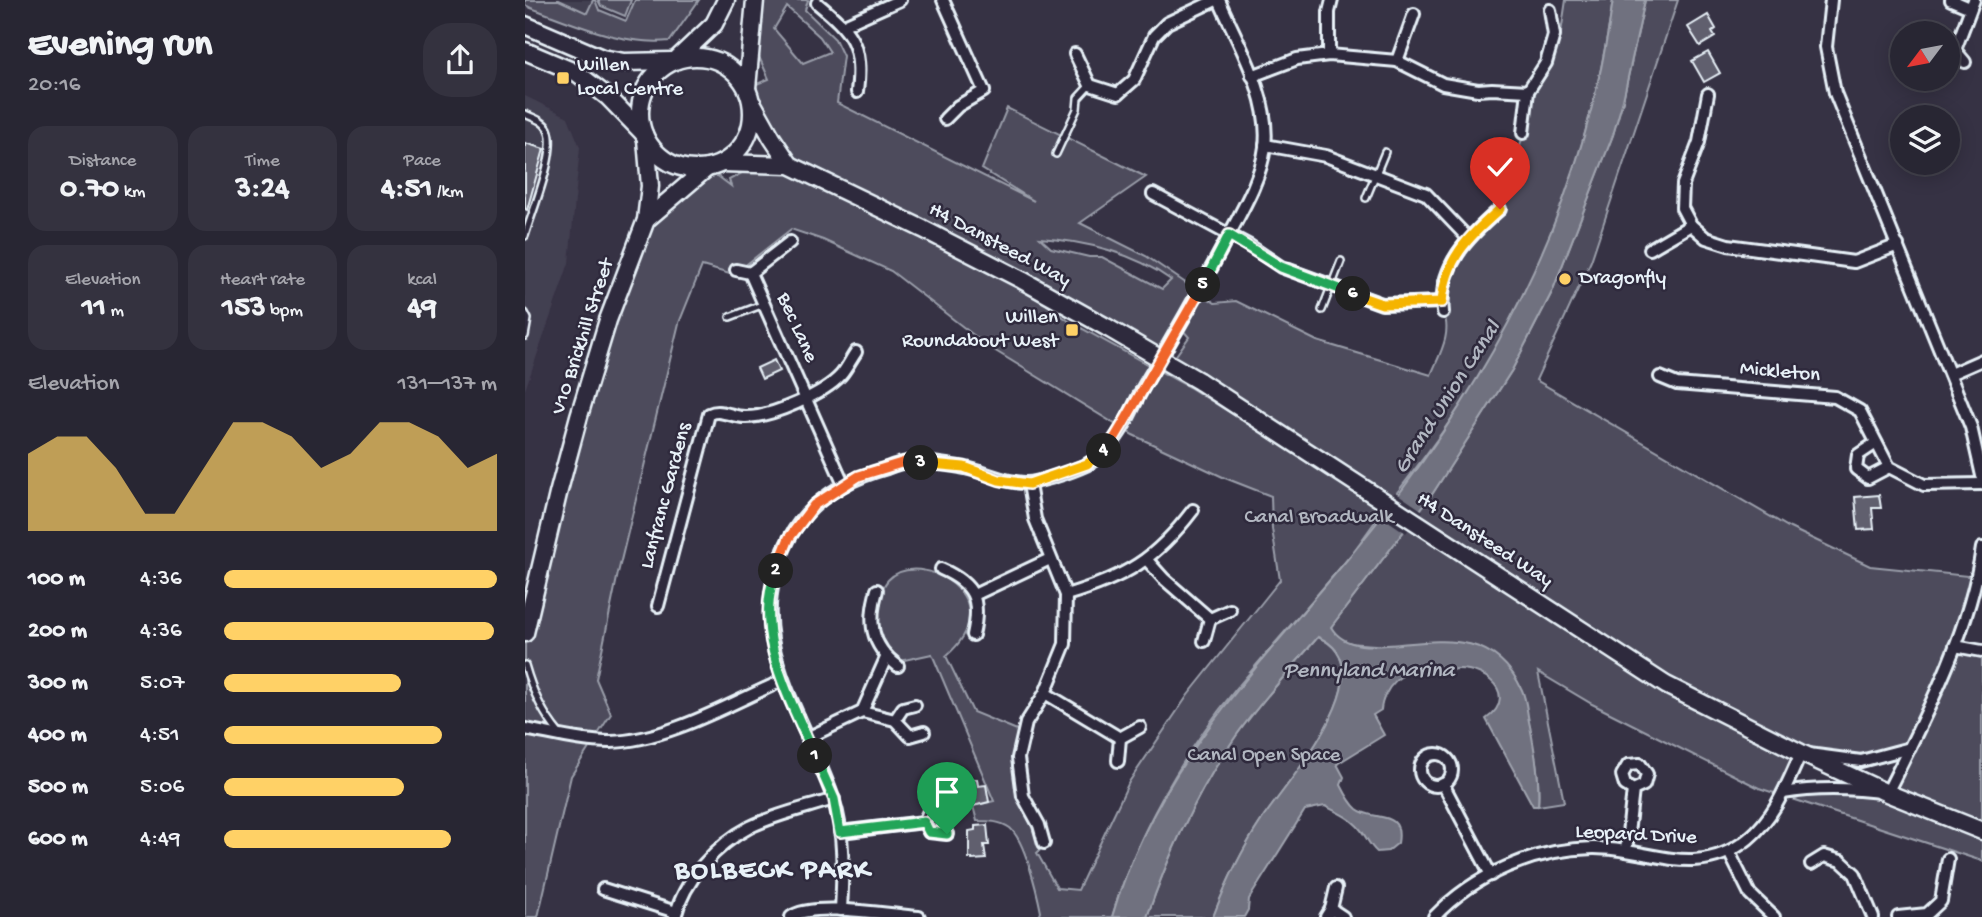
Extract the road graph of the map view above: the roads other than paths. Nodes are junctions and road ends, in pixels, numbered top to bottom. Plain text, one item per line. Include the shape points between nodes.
1 (726, 0) edge
2 (755, 0) edge
3 (900, 0) edge
4 (943, 0) edge
5 (1217, 0) edge
6 (1332, 0) edge
7 (1831, 0) edge
8 (1951, 0) edge
9 (817, 4) dead end
10 (1972, 4) edge
11 (1550, 10) dead end
12 (1414, 14) dead end
13 (525, 25) edge
14 (844, 25) junction
15 (525, 51) edge
16 (1075, 54) dead end
17 (1329, 55) junction
18 (674, 59) junction
19 (1397, 61) junction
20 (1965, 62) dead end
21 (1252, 76) junction
22 (746, 84) junction
23 (1090, 85) junction
24 (856, 92) dead end
25 (1528, 92) junction
26 (1708, 94) dead end
27 (525, 114) edge
28 (633, 115) junction
29 (945, 119) dead end
30 (1523, 133) dead end
31 (1265, 145) junction
32 (1385, 152) dead end
33 (1056, 154) dead end
34 (653, 157) junction
35 (790, 165) junction
36 (715, 166) junction
37 (1375, 175) junction
38 (1153, 194) dead end
39 (1366, 198) dead end
40 (1500, 209) dead end
41 (646, 220) junction
42 (1691, 225) junction
43 (1229, 235) junction
44 (525, 236) edge
45 (1468, 238) junction
46 (790, 242) dead end
47 (1898, 245) junction
48 (1650, 249) dead end
49 (1341, 261) dead end
50 (736, 270) dead end
51 (750, 273) junction
52 (1331, 286) junction
53 (764, 304) junction
54 (1322, 310) dead end
55 (525, 313) edge
56 (730, 317) dead end
57 (525, 336) edge
58 (856, 352) dead end
59 (1982, 360) edge
60 (1950, 374) junction
61 (1660, 377) dead end
62 (806, 398) junction
63 (1876, 443) junction
64 (1889, 467) junction
65 (1982, 476) edge
66 (1029, 484) junction
67 (1982, 484) edge
68 (844, 485) junction
69 (1193, 510) dead end
70 (1982, 548) edge
71 (1051, 559) junction
72 (1147, 560) junction
73 (941, 569) dead end
74 (877, 590) dead end
75 (974, 595) junction
76 (1066, 595) junction
77 (658, 606) dead end
78 (1230, 610) dead end
79 (1210, 619) junction
80 (525, 633) edge
81 (973, 635) dead end
82 (1204, 641) dead end
83 (1955, 646) junction
84 (1982, 651) edge
85 (886, 658) junction
86 (525, 665) edge
87 (898, 666) dead end
88 (782, 681) junction
89 (1045, 693) junction
90 (915, 705) dead end
91 (862, 712) junction
92 (895, 720) junction
93 (1140, 727) dead end
94 (525, 729) edge
95 (924, 732) dead end
96 (562, 736) junction
97 (807, 738) junction
98 (1120, 738) junction
99 (1910, 748) junction
100 (1801, 753) junction
101 (1118, 761) dead end
102 (1443, 784) dead end
103 (1633, 790) dead end
104 (1783, 793) junction
105 (1887, 793) junction
106 (834, 799) junction
107 (957, 804) dead end
108 (924, 822) junction
109 (1982, 831) edge
110 (840, 832) junction
111 (947, 834) dead end
112 (1044, 843) dead end
113 (1626, 851) junction
114 (1729, 852) junction
115 (1948, 859) dead end
116 (1811, 864) dead end
117 (1491, 875) junction
118 (1336, 888) dead end
119 (603, 889) dead end
120 (1444, 906) junction
121 (841, 910) junction
122 (1328, 913) edge
123 (676, 914) edge
124 (791, 917) edge
125 (919, 917) edge
126 (1343, 917) edge
127 (1434, 917) edge
128 (1454, 917) edge
129 (1774, 917) edge
130 (1873, 917) edge
131 (1898, 917) edge

1 - 18 street via 714,24
2 - 22 street
3 - 14 street
4 - 29 street via 984,91
5 - 21 street
5 - 23 street via 1167,23 1154,36 1134,80 1118,94
6 - 17 street
7 - 47 street via 1826,47 1835,93
8 - 10 street
9 - 14 street
10 - 20 street via 1955,50
11 - 25 street via 1554,35 1546,63
12 - 19 street
13 - 18 street via 602,58 624,62
14 - 24 street via 854,42 860,71
15 - 28 street via 577,73
16 - 23 street
17 - 19 street
17 - 21 street via 1297,59
18 - 22 street via 716,60
18 - 28 street via 645,89
19 - 25 street via 1443,84
21 - 31 street via 1262,109
22 - 35 street
22 - 36 street via 753,116 750,130 744,144
23 - 33 lane via 1078,98
25 - 30 street
26 - 42 street via 1699,142 1683,184 1682,208
27 - 44 lane via 543,122 549,131 550,150
28 - 34 street, V10 Brickhill Street
31 - 37 street via 1327,156
31 - 43 street via 1261,166
32 - 37 lane
34 - 36 street via 682,168
34 - 41 street, V10 Brickhill Street
35 - 36 street, H4 Dansteed Way
35 - 100 street, H4 Dansteed Way, bridge via 936,235 1108,328 1199,381 1666,685
36 - 41 street, V10 Brickhill Street
37 - 39 lane
37 - 45 street via 1426,194
38 - 43 street
40 - 45 street
41 - 80 street, V10 Brickhill Street via 608,320 558,494
42 - 47 street via 1706,238 1728,244 1854,262
42 - 48 street
43 - 52 street via 1281,267
43 - 66 street via 1111,444 1087,464
45 - 52 street via 1444,282 1442,307 1382,304
46 - 51 street
47 - 60 street
49 - 52 lane
50 - 51 street
51 - 53 street, Bec Lane
52 - 54 lane
53 - 56 lane
53 - 62 street, Bec Lane
55 - 57 lane via 529,319
58 - 62 street, Bec Lane via 840,376
59 - 60 street
60 - 65 street via 1971,427
61 - 63 street, Mickleton via 1677,384 1835,397 1860,411
62 - 68 street, Bec Lane
62 - 77 street, Lanfranc Gardens via 765,415 744,418 716,410 709,414
63 - 64 street, Mickleton
63 - 64 street via 1858,455 1856,469 1868,478
64 - 67 street via 1924,485
66 - 68 street via 999,480 964,467 908,461
66 - 71 street via 1035,519
68 - 88 street via 814,505 789,538 774,578 769,623
69 - 72 street
70 - 83 street via 1977,581
71 - 75 street
71 - 76 street
72 - 76 street via 1100,585
72 - 79 street
73 - 75 street via 960,578
74 - 85 street via 871,623
75 - 81 street via 978,613
76 - 89 street via 1065,644
78 - 79 street
79 - 82 street
83 - 84 street
83 - 99 street
85 - 87 street
85 - 91 street
86 - 96 lane via 548,720
88 - 96 street via 664,733 611,742
88 - 97 street
89 - 98 street
89 - 112 street via 1026,723 1018,758 1023,796
90 - 92 street via 903,708
91 - 92 street
91 - 97 street
92 - 95 street via 910,736
93 - 98 street
94 - 96 street
97 - 106 street
98 - 101 street
99 - 100 street via 1861,761
99 - 105 street
100 - 104 street, Leopard Drive
100 - 105 street, H4 Dansteed Way
102 - 117 street
103 - 113 street
104 - 105 street via 1849,788
104 - 114 street, Leopard Drive via 1768,819
105 - 109 street, H4 Dansteed Way
106 - 110 street
106 - 123 street via 750,827 718,849 692,879
107 - 108 street via 931,807
108 - 110 street
108 - 111 street via 929,832
110 - 121 street
113 - 114 street, Leopard Drive via 1671,860 1702,860
113 - 117 street, Leopard Drive via 1565,851 1527,858
114 - 129 street via 1751,894
115 - 131 street via 1941,901 1927,914
116 - 130 street via 1824,856 1841,860 1855,874
117 - 120 street, Leopard Drive
118 - 122 street
119 - 123 street
120 - 127 street, Leopard Drive
120 - 128 street
121 - 124 street via 817,909
121 - 125 street
122 - 126 street

